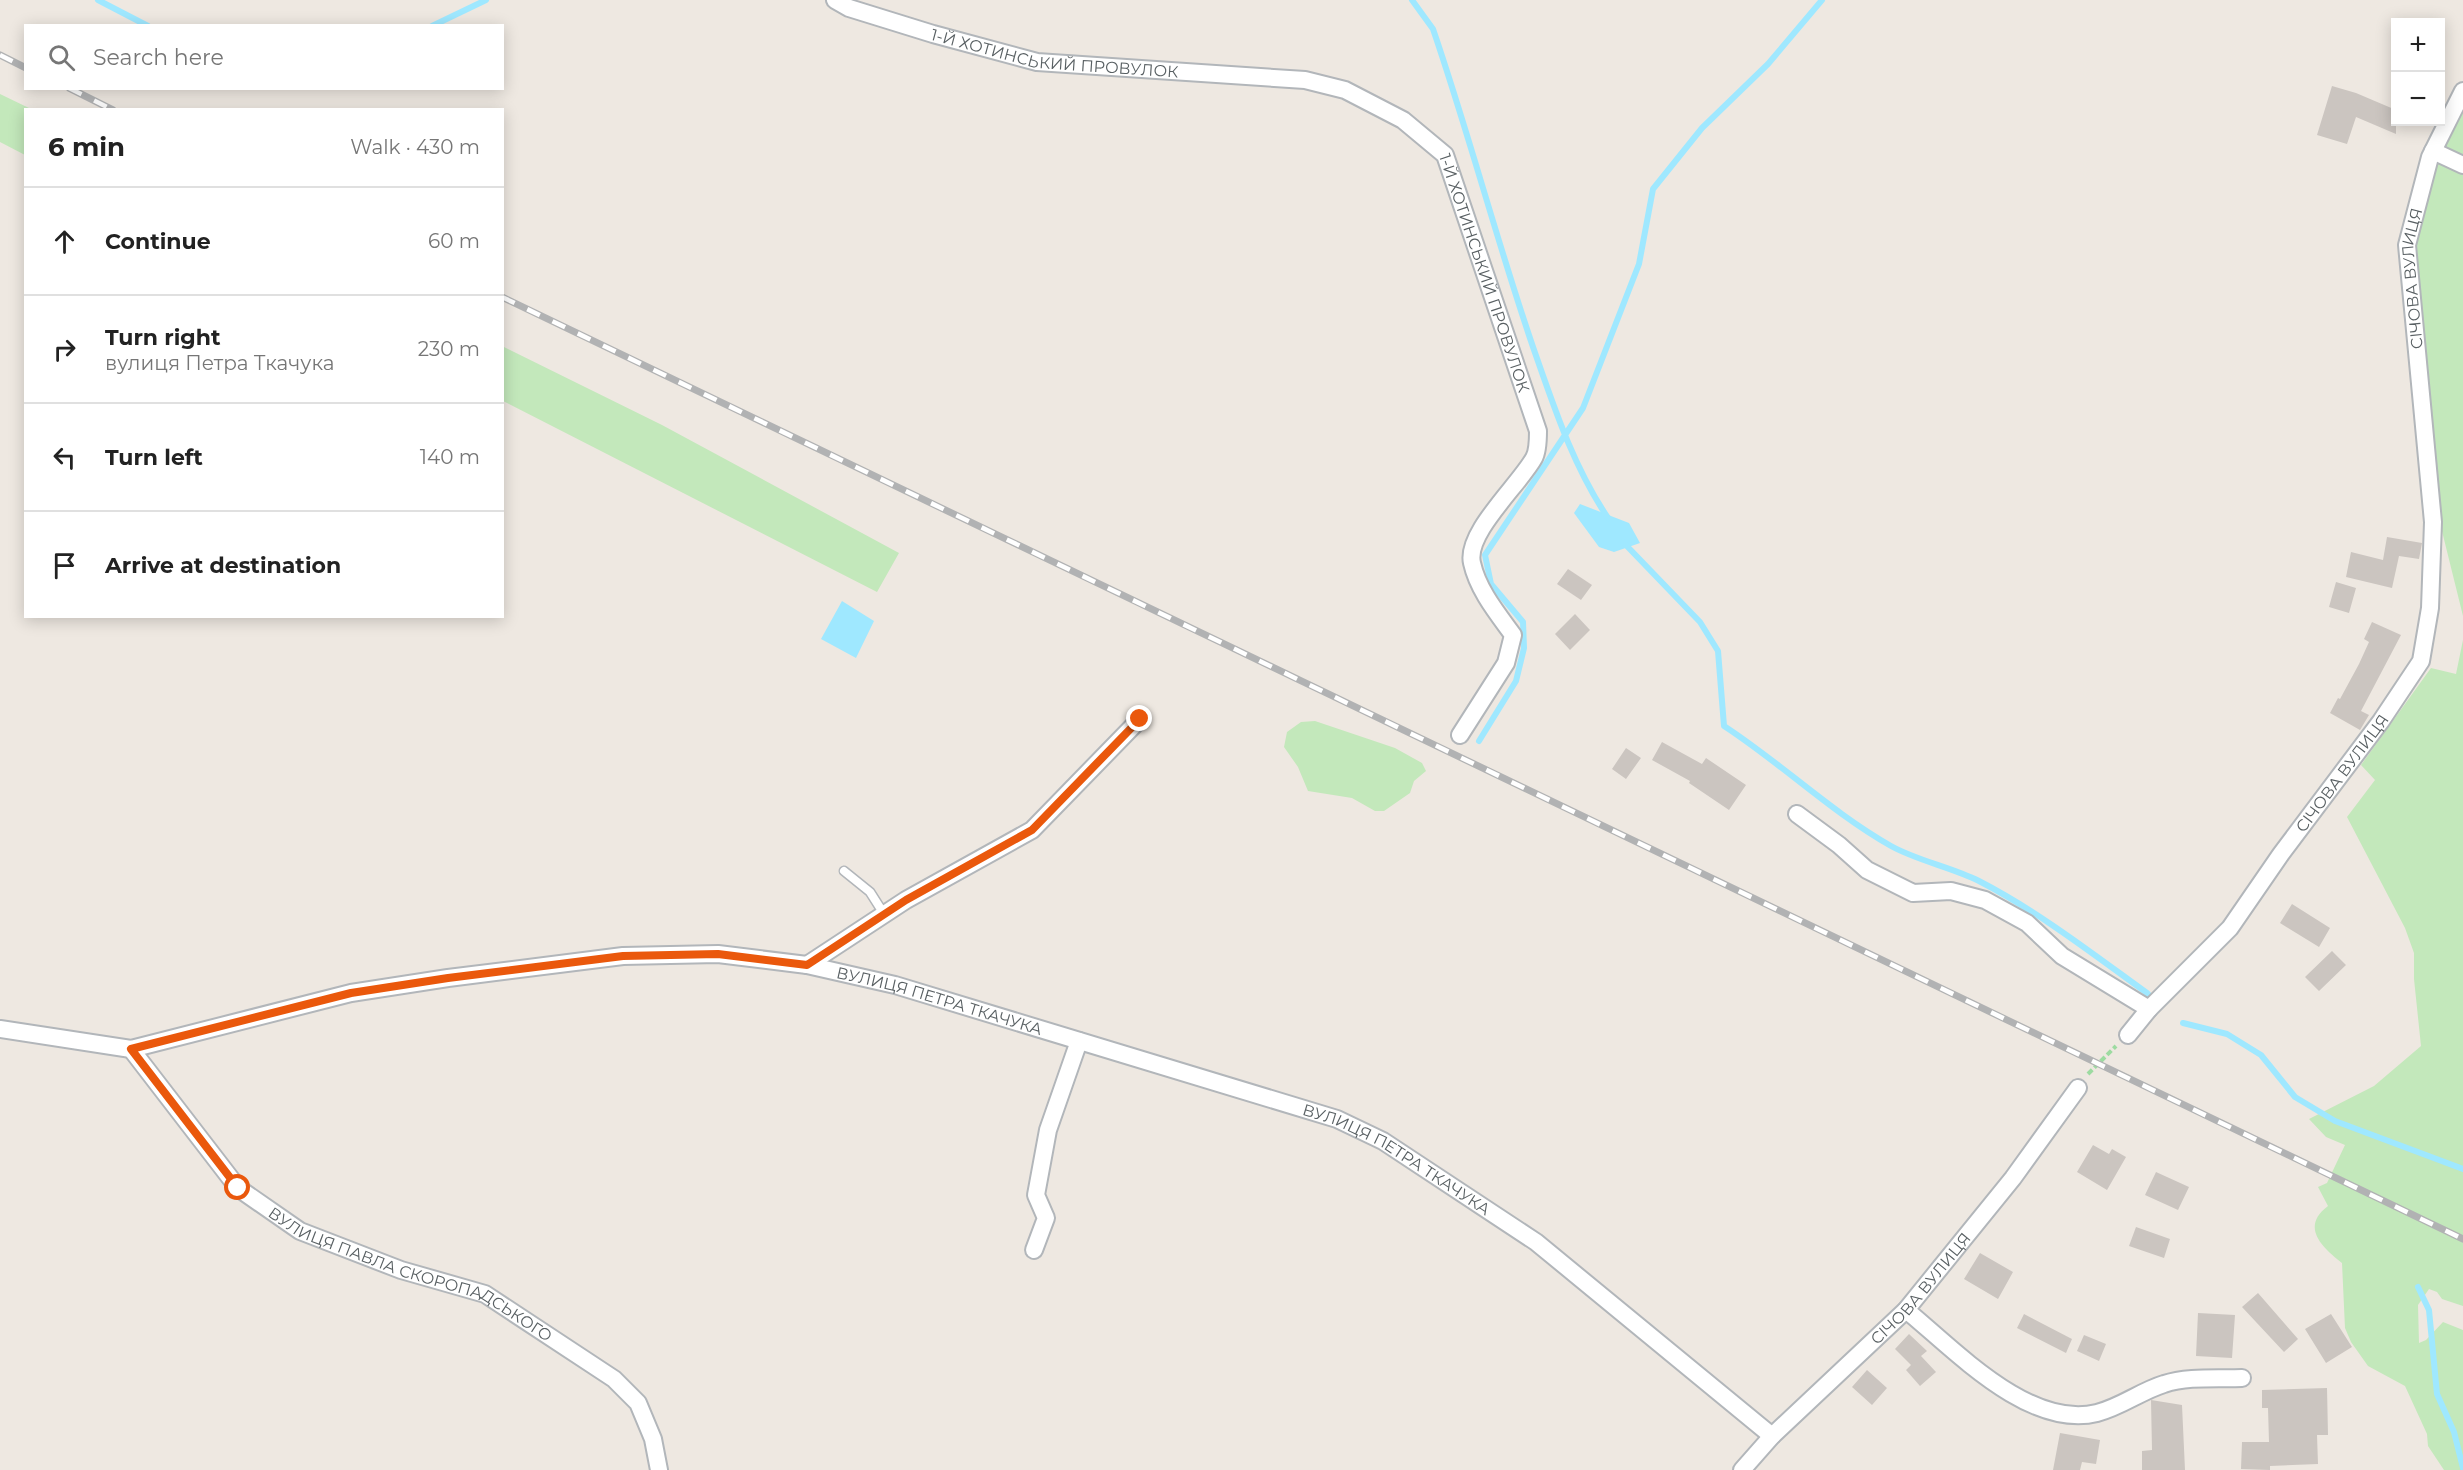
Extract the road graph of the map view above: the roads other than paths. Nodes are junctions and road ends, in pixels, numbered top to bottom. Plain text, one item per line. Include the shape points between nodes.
1 (834, 0) edge
2 (2463, 91) edge
3 (2433, 151) junction
4 (2463, 165) edge
5 (1140, 719) dead end
6 (1460, 735) dead end
7 (1797, 814) dead end
8 (844, 871) dead end
9 (884, 914) junction
10 (807, 965) junction
11 (2149, 1009) junction
12 (0, 1029) edge
13 (2128, 1035) road end
14 (1079, 1041) junction
15 (131, 1049) junction
16 (2078, 1088) road end
17 (1034, 1250) dead end
18 (1906, 1310) junction
19 (2242, 1378) dead end
20 (1772, 1436) junction
21 (659, 1470) edge
22 (1742, 1470) edge

1 - 6 street, 1-Й ХОТИНСЬКИЙ ПРОВУЛОК via 933,34 1038,62 1305,80 1345,90 1403,120 1445,154 1538,431 1536,457 1489,517 1473,545 1471,561 1480,587 1513,635 1506,663
2 - 3 street, СІЧОВА ВУЛИЦЯ
3 - 4 street
3 - 11 street, СІЧОВА ВУЛИЦЯ via 2407,245 2433,522 2430,608 2421,661 2230,928
5 - 9 street via 1032,830
7 - 11 street via 1867,870 1913,893 1950,891 1985,900 2027,923 2062,956
8 - 9 lane via 870,892
9 - 10 street
10 - 14 street, ВУЛИЦЯ ПЕТРА ТКАЧУКА via 895,986
10 - 15 street, ВУЛИЦЯ ПЕТРА ТКАЧУКА via 718,954 623,956 351,993
11 - 13 street, СІЧОВА ВУЛИЦЯ
12 - 15 street, ВУЛИЦЯ ПЕТРА ТКАЧУКА
14 - 17 street via 1048,1130 1036,1195 1046,1218
14 - 20 street, ВУЛИЦЯ ПЕТРА ТКАЧУКА via 1337,1119 1383,1141 1536,1242
15 - 21 street, ВУЛИЦЯ ПАВЛА СКОРОПАДСЬКОГО via 238,1188 300,1231 401,1270 485,1294 614,1379 638,1403 653,1439
16 - 18 street, СІЧОВА ВУЛИЦЯ via 2013,1178
18 - 19 street via 1994,1382 2048,1411 2095,1414 2172,1382
18 - 20 street, СІЧОВА ВУЛИЦЯ
20 - 22 street, СІЧОВА ВУЛИЦЯ

